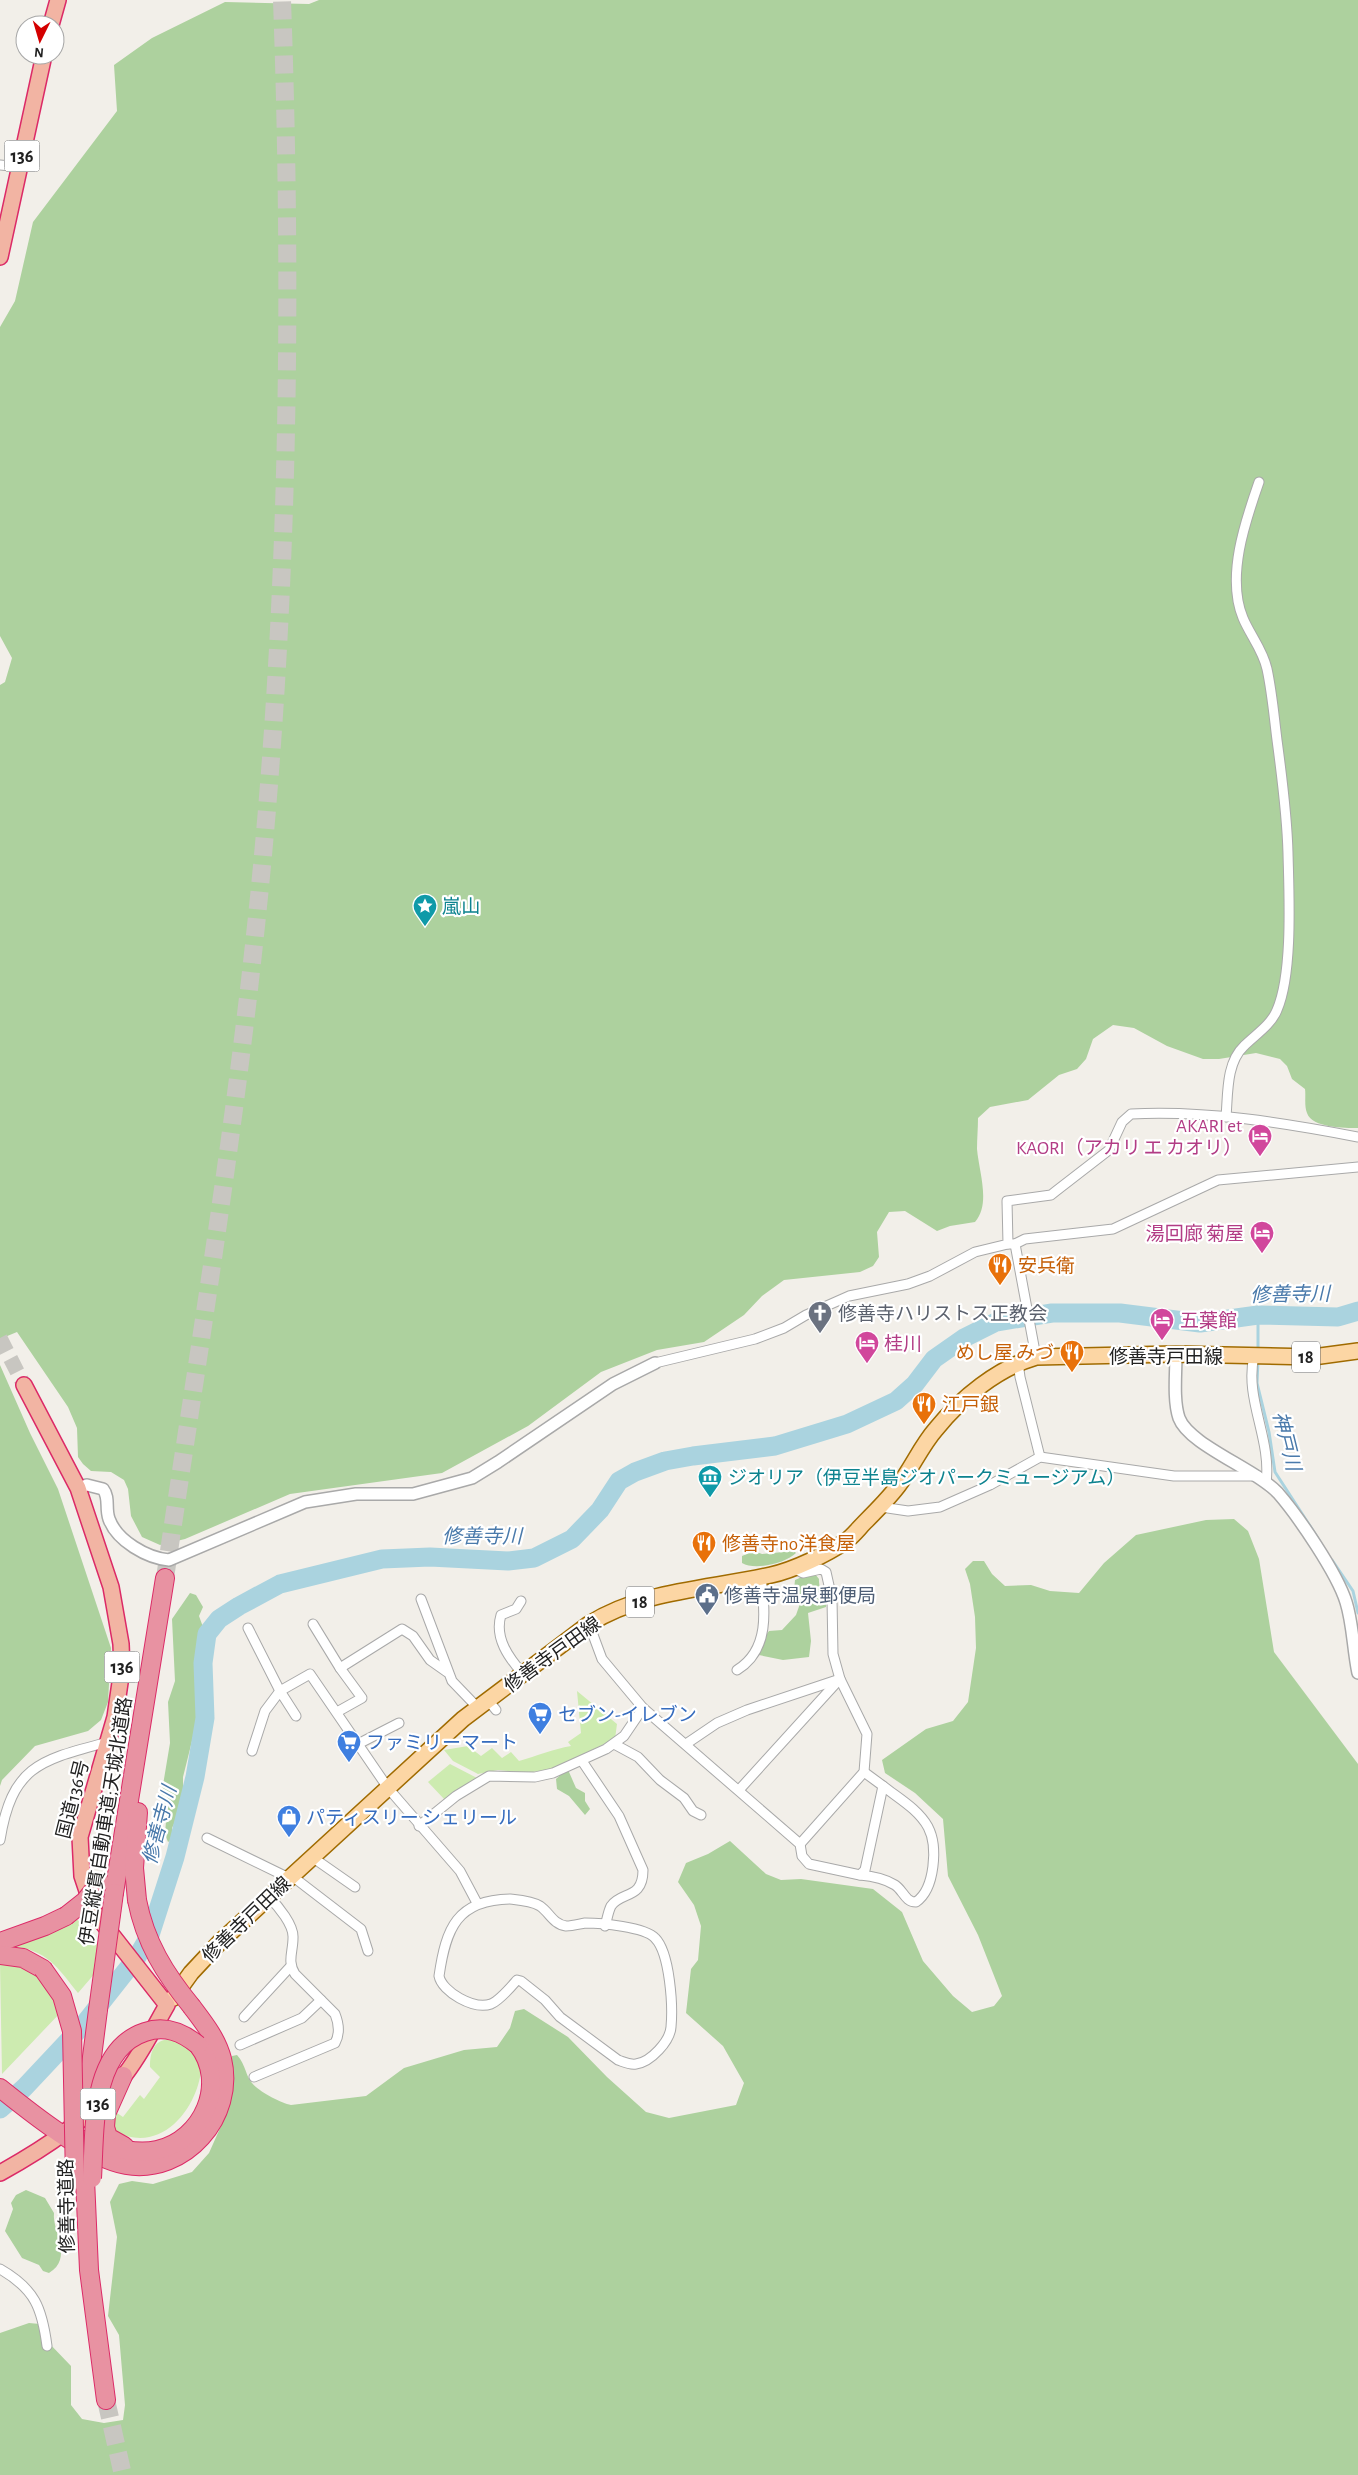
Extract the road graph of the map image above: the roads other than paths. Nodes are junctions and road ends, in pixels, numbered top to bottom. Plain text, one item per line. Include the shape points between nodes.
1 (58, 0) edge
2 (54, 15) edge
3 (42, 65) edge
4 (0, 165) edge
5 (20, 166) junction
6 (0, 257) edge
7 (1259, 482) dead end
8 (1226, 1118) junction
9 (1358, 1138) edge
10 (1358, 1167) edge
11 (1011, 1244) junction
12 (1358, 1351) edge
13 (1176, 1354) junction
14 (1036, 1356) junction
15 (1254, 1356) junction
16 (1018, 1362) junction
17 (655, 1364) joint
18 (24, 1385) tunnel mouth
19 (1040, 1456) junction
20 (1262, 1480) junction
21 (78, 1488) junction
22 (880, 1507) junction
23 (791, 1567) junction
24 (761, 1576) junction
25 (165, 1578) tunnel mouth
26 (421, 1600) dead end
27 (520, 1601) dead end
28 (313, 1624) dead end
29 (589, 1624) junction
30 (248, 1628) dead end
31 (340, 1668) junction
32 (737, 1670) dead end
33 (447, 1672) junction
34 (1358, 1673) edge
35 (523, 1674) junction
36 (840, 1679) junction
37 (280, 1691) junction
38 (146, 1700) junction
39 (487, 1706) junction
40 (643, 1708) junction
41 (337, 1712) junction
42 (296, 1716) dead end
43 (142, 1722) junction
44 (399, 1723) dead end
45 (108, 1742) junction
46 (358, 1744) junction
47 (614, 1744) junction
48 (686, 1744) junction
49 (252, 1751) dead end
50 (582, 1761) junction
51 (864, 1772) junction
52 (882, 1786) junction
53 (388, 1788) junction
54 (739, 1790) junction
55 (701, 1815) dead end
56 (420, 1826) junction
57 (206, 1838) dead end
58 (0, 1840) edge
59 (800, 1844) junction
60 (312, 1857) junction
61 (860, 1875) junction
62 (290, 1877) junction
63 (355, 1887) dead end
64 (269, 1897) junction
65 (477, 1903) junction
66 (605, 1926) junction
67 (0, 1942) edge
68 (368, 1951) dead end
69 (0, 1955) edge
70 (290, 1967) junction
71 (321, 2000) junction
72 (167, 2005) junction
73 (98, 2010) joint
74 (244, 2017) dead end
75 (240, 2045) dead end
76 (124, 2076) junction
77 (254, 2077) dead end
78 (0, 2083) edge
79 (64, 2134) junction
80 (144, 2151) junction
81 (0, 2173) edge
82 (84, 2179) junction
83 (0, 2269) edge
84 (47, 2346) dead end
85 (100, 2355) junction
86 (106, 2400) tunnel mouth

1 - 2 highway
3 - 5 highway, 136
4 - 5 street
5 - 6 highway, 136
7 - 8 street via 1246,518 1236,593 1243,618 1267,667 1286,815 1287,950 1284,992 1276,1012 1235,1058 1229,1077
8 - 9 street via 1321,1129
8 - 11 street via 1150,1113 1126,1116 1109,1150 1051,1195 1007,1201
10 - 11 street via 1218,1180 1113,1229 1025,1239
11 - 14 street via 1024,1290
11 - 17 street via 975,1252 908,1284 849,1296 755,1339
12 - 15 main road, 修善寺戸田線 / 18 via 1313,1357
13 - 14 main road, 修善寺戸田線 / 18
13 - 15 main road, 修善寺戸田線 / 18
13 - 20 street via 1177,1410 1184,1426 1200,1441
14 - 16 main road, 修善寺戸田線 / 18
15 - 20 street via 1251,1387 1268,1464
16 - 19 street
16 - 22 main road, 修善寺戸田線 / 18 via 977,1390 948,1416
17 - 21 street via 613,1384 472,1478 413,1494 356,1494 305,1502 169,1560 147,1554 119,1534 109,1520 108,1495 104,1489 87,1485
18 - 21 highway, 国道136号 / 136
19 - 20 street via 1174,1476
19 - 22 street via 990,1485 940,1507 908,1510
20 - 34 street via 1289,1508 1341,1587 1347,1604
21 - 45 highway, 国道136号 / 136 via 111,1587 121,1644 120,1690
22 - 23 main road, 修善寺戸田線 / 18 via 847,1540
23 - 24 main road, 修善寺戸田線 / 18
23 - 36 street via 803,1573 821,1569 826,1572 832,1599 833,1654
24 - 29 main road, 修善寺戸田線 / 18 via 661,1596 618,1610
24 - 32 street via 765,1610 763,1631 749,1662
25 - 38 highway, 伊豆縦貫自動車道;天城北道路 / 136
26 - 33 street
27 - 35 street via 516,1609 501,1615 499,1622 504,1651
28 - 31 street
29 - 35 main road, 修善寺戸田線 / 18
29 - 40 street via 602,1659
30 - 37 street
31 - 33 street via 402,1629 413,1636 424,1656
31 - 41 street via 363,1697
33 - 39 street via 460,1692
35 - 39 main road, 修善寺戸田線 / 18 via 513,1688
36 - 48 street via 747,1710 718,1723
36 - 51 street via 867,1734
36 - 54 street
37 - 41 street via 310,1674
37 - 42 street
37 - 49 street via 265,1711
38 - 43 highway, 伊豆縦貫自動車道;天城北道路 / 136
38 - 79 highway, bridge via 135,1859 137,1900 144,1932 157,1960 214,2039 224,2071 221,2104 203,2136 166,2162 135,2166 104,2158
39 - 53 main road, 修善寺戸田線 / 18
40 - 47 street via 624,1736
40 - 48 street
41 - 46 street
43 - 67 highway, bridge via 115,1840 100,1882 85,1902 66,1916
43 - 73 highway, 伊豆縦貫自動車道;天城北道路 / 136, bridge
44 - 46 street
45 - 58 street via 53,1759 23,1777 10,1798
45 - 72 highway, 国道136号 / 136 via 82,1824 80,1862 85,1890 92,1908
46 - 53 street
47 - 50 street
47 - 55 street via 638,1757
48 - 54 street
50 - 56 street via 535,1777 489,1776 456,1796
50 - 66 street via 620,1816 643,1870 638,1888 612,1905
51 - 52 street
51 - 59 street
52 - 61 street via 867,1864
52 - 61 street via 914,1810 929,1828 933,1872 926,1890 916,1902 886,1880
53 - 56 street
53 - 60 main road, 修善寺戸田線 / 18
54 - 59 street
56 - 65 street via 460,1871
57 - 62 street
59 - 61 street via 802,1856 809,1864
60 - 62 main road, 修善寺戸田線 / 18
60 - 63 street
62 - 64 main road, 修善寺戸田線 / 18
62 - 68 street via 362,1929
64 - 70 street via 287,1920 294,1936
64 - 72 main road, 修善寺戸田線 / 18 via 220,1942
65 - 66 street via 521,1900 538,1905 562,1925 585,1923
65 - 66 street via 456,1921 447,1936 440,1976 440,1982 446,1988 460,1998 486,2005 493,2003 517,1980 520,1981 545,2000 560,2017 618,2060 638,2064 658,2051 671,2028 665,1957 657,1941 647,1932
69 - 82 highway, bridge via 23,1958 43,1969 62,1996 72,2032
70 - 71 street
70 - 74 street
71 - 75 street via 302,2018
71 - 77 street via 338,2021 335,2043
72 - 76 highway, 136
73 - 82 highway, 修善寺道路 / 136 via 88,2088
76 - 79 highway, 136
76 - 80 highway via 106,2114 106,2132 113,2141
78 - 79 highway
79 - 80 highway via 118,2149
79 - 81 highway, 136
80 - 82 highway, bridge via 180,2141 202,2117 210,2097 209,2063 198,2045 180,2032 150,2030 132,2038 116,2052 101,2085
82 - 85 highway
82 - 85 highway, 修善寺道路 / 136 via 89,2270
83 - 84 street via 22,2283 39,2306
85 - 86 highway, 修善寺道路 / 136

